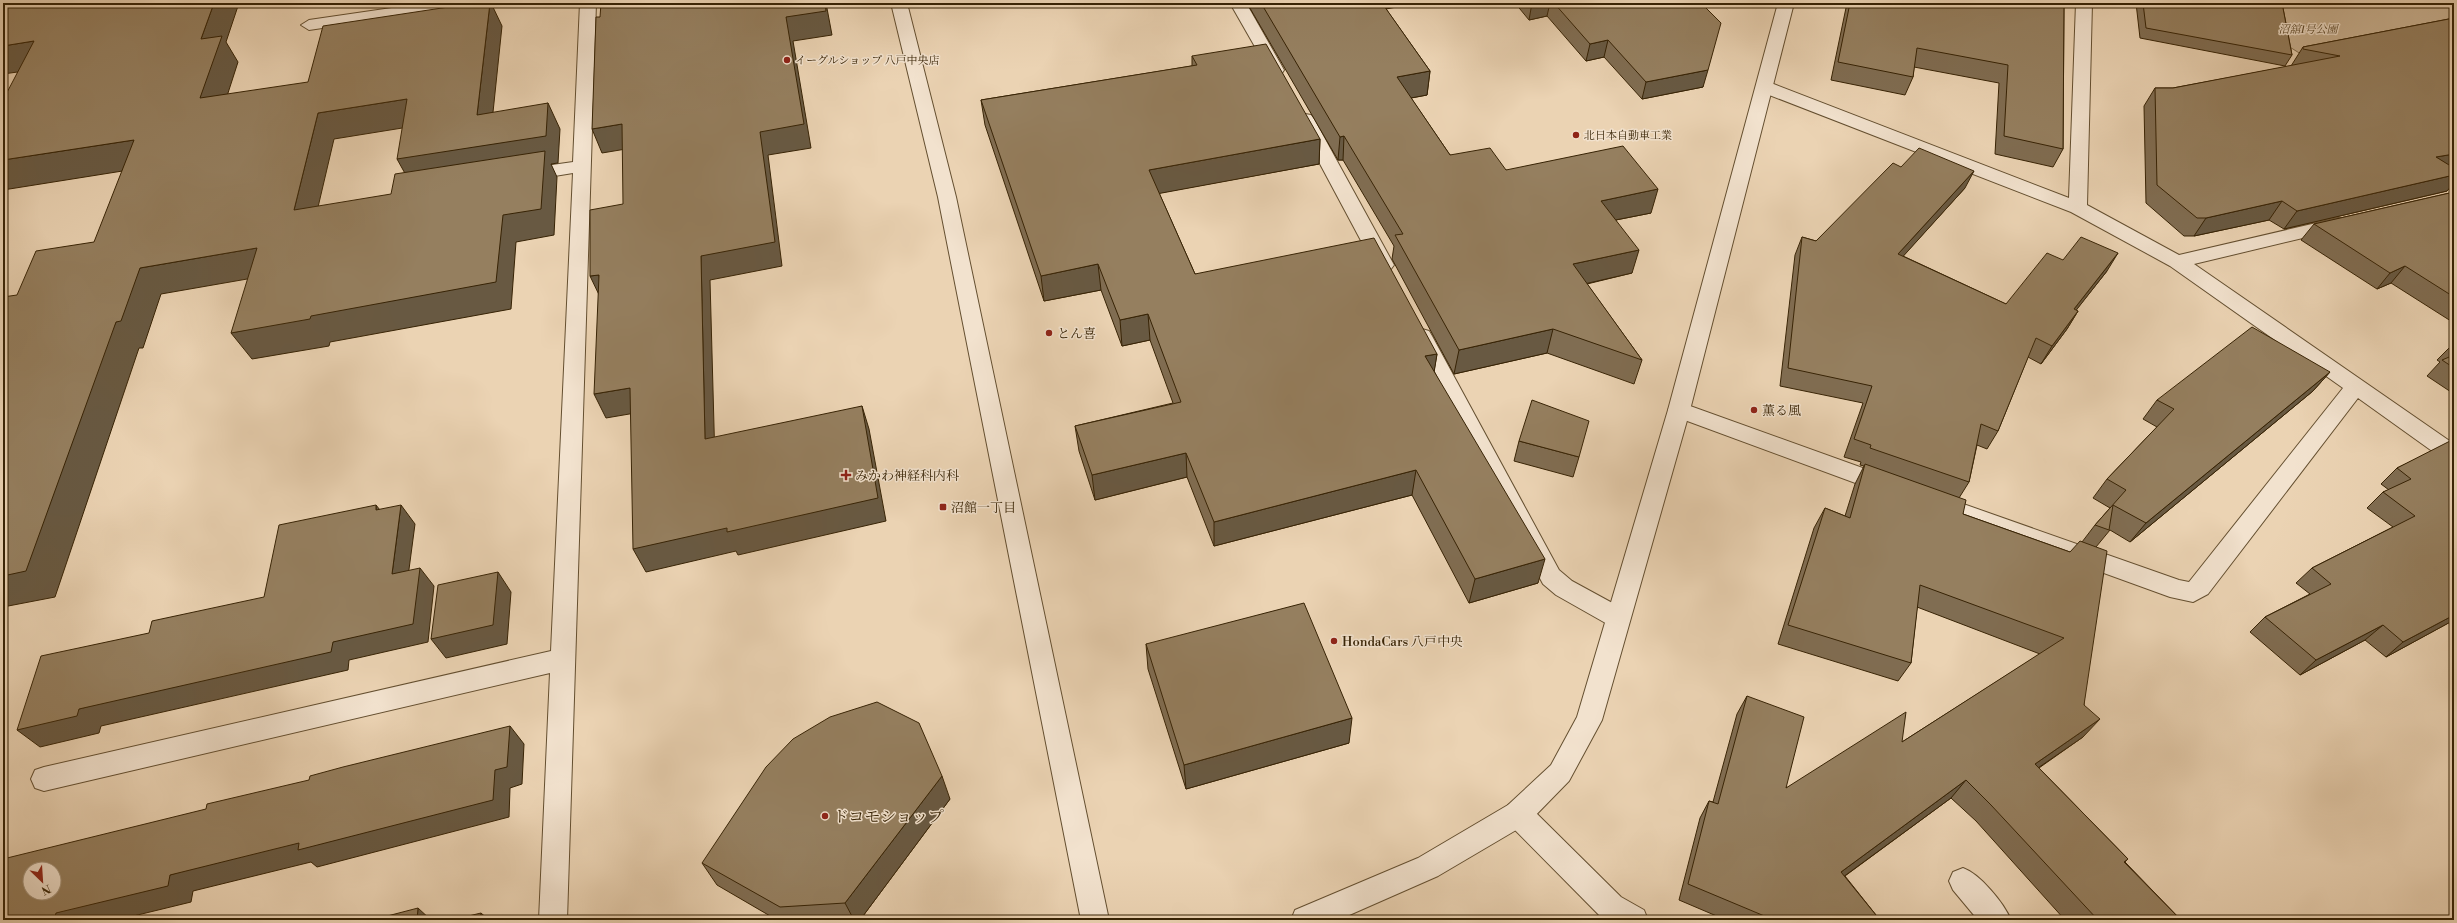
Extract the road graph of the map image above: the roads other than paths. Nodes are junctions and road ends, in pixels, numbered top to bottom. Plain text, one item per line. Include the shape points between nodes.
1 (457, 3) edge
2 (588, 3) edge
3 (899, 3) edge
4 (1238, 3) edge
5 (1786, 3) edge
6 (2084, 3) edge
7 (310, 25) dead end
8 (1765, 87) junction
9 (582, 166) junction
10 (504, 178) edge
11 (2078, 208) junction
12 (2354, 220) edge
13 (2177, 262) junction
14 (1393, 282) edge
15 (1412, 317) edge
16 (2355, 387) junction
17 (1678, 410) junction
18 (2454, 456) edge
19 (1618, 618) junction
20 (563, 659) junction
21 (44, 779) dead end
22 (1518, 814) junction
23 (1963, 882) dead end
24 (553, 920) edge
25 (1095, 920) edge
26 (1305, 920) edge
27 (1634, 920) edge
28 (1997, 920) edge

1 - 7 street
2 - 9 street
3 - 25 street via 947,196
4 - 14 street
5 - 8 street
6 - 11 street
8 - 11 street
8 - 17 street
9 - 10 street
9 - 20 street
11 - 13 street
12 - 13 street
13 - 16 street
15 - 19 street via 1551,577 1564,588
16 - 17 street via 2200,587 2193,592 2178,590
16 - 18 street
17 - 19 street
19 - 22 street via 1589,720 1560,773
20 - 21 street
20 - 24 street
22 - 26 street via 1428,867
22 - 27 street via 1611,907
23 - 28 street

